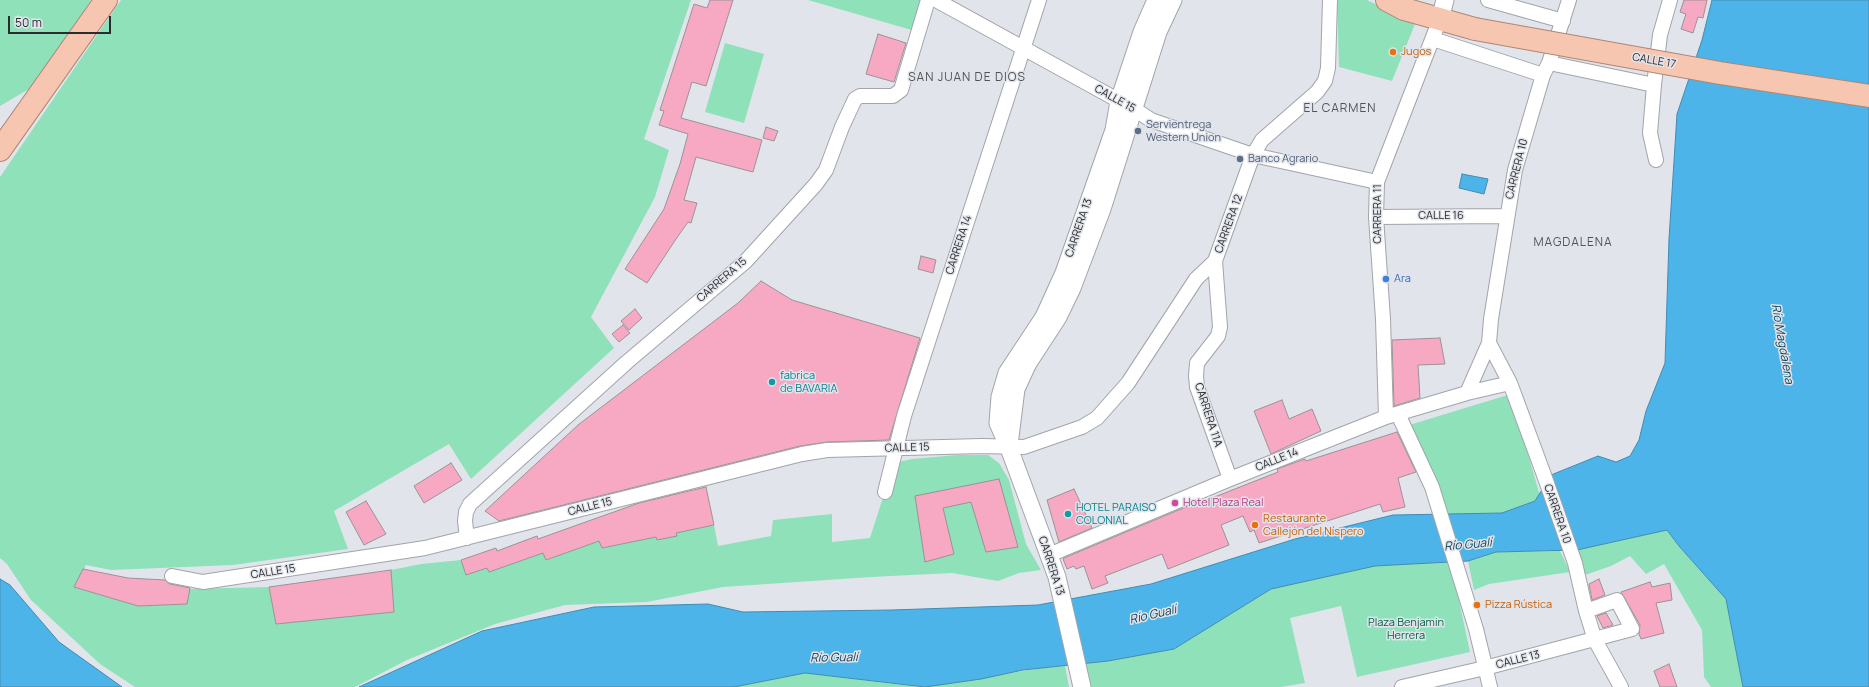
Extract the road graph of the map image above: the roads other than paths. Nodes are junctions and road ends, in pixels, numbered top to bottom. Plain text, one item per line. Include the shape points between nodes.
1 (106, 0) edge
2 (928, 0) edge
3 (936, 0) edge
4 (1039, 0) edge
5 (1156, 0) edge
6 (1173, 0) edge
7 (1330, 0) edge
8 (1387, 0) edge
9 (1417, 0) edge
10 (1488, 0) edge
11 (1569, 0) edge
12 (1670, 0) edge
13 (1439, 20) edge
14 (1563, 22) junction
15 (1023, 48) junction
16 (1546, 69) junction
17 (1654, 85) junction
18 (1869, 96) edge
19 (1119, 101) junction
20 (1134, 109) junction
21 (0, 150) edge
22 (1253, 154) junction
23 (1656, 160) dead end
24 (1377, 182) junction
25 (1506, 216) junction
26 (1376, 217) junction
27 (1215, 261) junction
28 (1489, 343) junction
29 (1510, 383) junction
30 (1467, 393) junction
31 (1392, 415) junction
32 (1009, 448) junction
33 (896, 449) junction
34 (1230, 479) junction
35 (885, 492) dead end
36 (468, 538) junction
37 (1049, 555) junction
38 (172, 576) dead end
39 (1586, 611) junction
40 (1596, 640) junction
41 (1485, 668) junction
42 (1082, 685) edge
43 (1402, 687) edge
44 (1490, 687) edge
45 (1621, 687) edge

1 - 21 highway
2 - 36 street, CARRERA 15 via 901,90 893,96 860,96 855,99 826,170 816,184 745,262 627,362 470,504 465,521
3 - 15 street, CALLE 15
4 - 15 street, CARRERA 14
5 - 19 street, CARRERA 13 via 1142,32
6 - 20 street, CARRERA 13 via 1158,32
7 - 22 street, CARRERA 12 via 1328,68 1325,81 1317,92 1262,140
8 - 13 highway, CALLE 17
9 - 13 highway, CALLE 17
10 - 14 street
11 - 14 street, CARRERA 10
12 - 17 street via 1660,35
13 - 16 street
13 - 18 highway, CALLE 17, bridge via 1475,29 1720,73
13 - 24 street, CARRERA 11
14 - 16 street, CARRERA 10
15 - 19 street, CALLE 15
15 - 33 street, CARRERA 14 via 904,416
16 - 17 street
16 - 25 street, CARRERA 10 via 1515,170
17 - 23 street via 1650,133
19 - 20 street, CALLE 15
19 - 32 street, CARRERA 13 via 1114,130 1064,273 1044,317 1007,373 1000,397 998,422
20 - 22 street, CALLE 15 via 1151,120
20 - 32 street, CARRERA 13 via 1102,209 1072,288 1016,389
22 - 24 street, CALLE 15
22 - 27 street, CARRERA 12
24 - 26 street, CARRERA 11
25 - 26 street, CALLE 16
25 - 28 street, CARRERA 10 via 1490,319
26 - 31 street, CARRERA 11
27 - 32 street, CARRERA 12 via 1196,279 1128,383 1097,418 1082,427 1024,447
27 - 34 street, CARRERA 11A via 1220,327 1218,336 1198,364 1196,376
28 - 29 street, CARRERA 10
28 - 30 street, CARRERA 10
29 - 30 street, CALLE 14
29 - 39 street, CARRERA 10 via 1574,563
30 - 31 street, CALLE 14
31 - 34 street, CALLE 14
31 - 41 street, CARRERA 11 via 1432,487 1468,600
32 - 33 street, CALLE 15 via 982,446
32 - 37 street, CARRERA 13
33 - 35 street, CARRERA 14
33 - 36 street, CALLE 15 via 827,450 802,454
34 - 37 street, CALLE 14
36 - 38 street, CALLE 15 via 425,548 203,582
37 - 42 street, CARRERA 13 via 1057,577
39 - 40 street, CARRERA 10
39 - 40 street, CALLE 13 via 1617,600 1632,629
40 - 41 street, CALLE 13
40 - 45 street, CARRERA 10
41 - 43 street, CALLE 13
41 - 44 street, CARRERA 11

